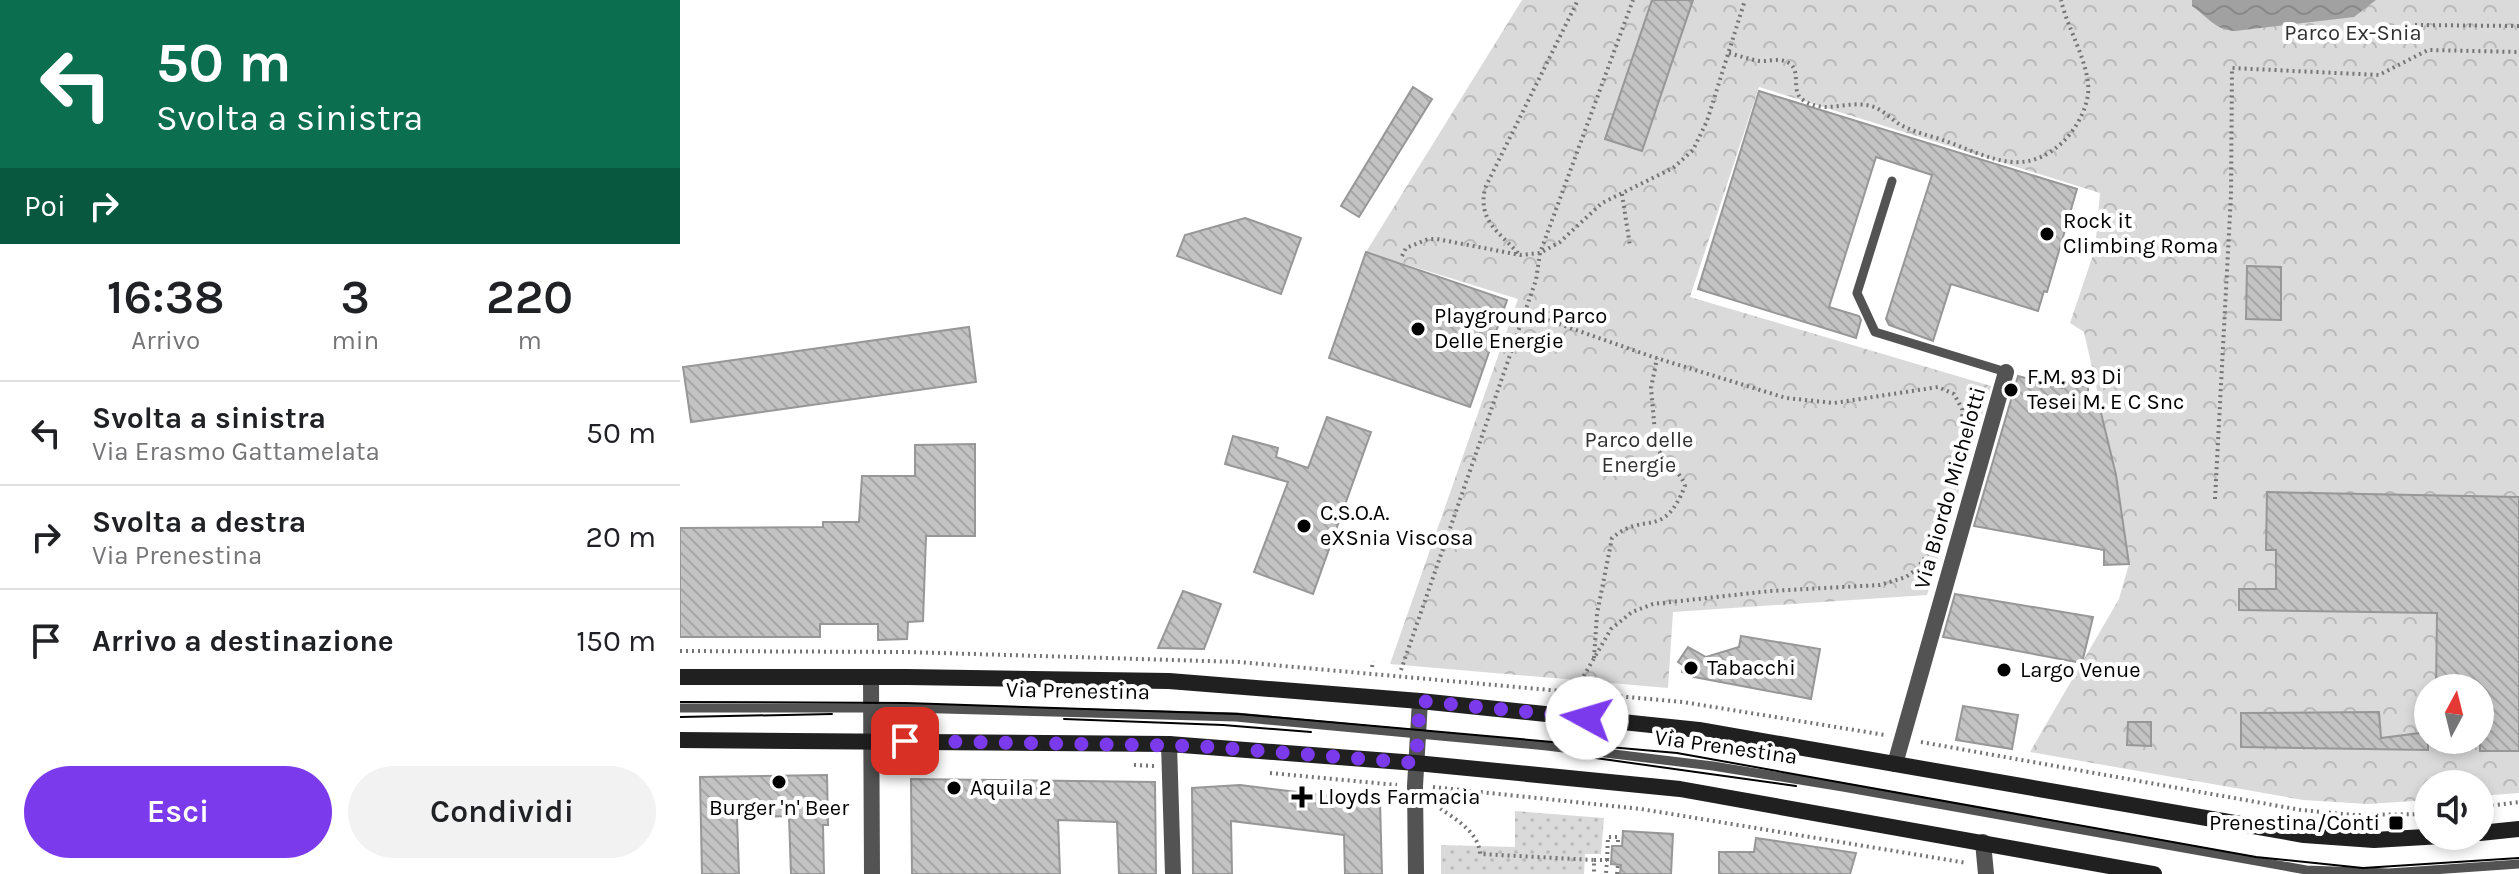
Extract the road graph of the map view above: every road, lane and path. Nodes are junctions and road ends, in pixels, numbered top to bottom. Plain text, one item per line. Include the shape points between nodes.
1 (1578, 0) edge
2 (1633, 0) edge
3 (1745, 0) edge
4 (2061, 0) edge
5 (2415, 25) dead end
6 (2519, 26) edge
7 (2519, 52) edge
8 (1729, 53) junction
9 (1892, 181) dead end
10 (1622, 194) junction
11 (1630, 246) dead end
12 (1540, 253) junction
13 (1520, 255) junction
14 (1402, 256) dead end
15 (1525, 312) junction
16 (1657, 358) junction
17 (2006, 372) joint
18 (2215, 499) dead end
19 (1373, 661) dead end
20 (1593, 661) junction
21 (1372, 667) dead end
22 (1401, 670) dead end
23 (680, 677) edge
24 (871, 677) junction
25 (1582, 679) dead end
26 (1420, 701) junction
27 (680, 708) edge
28 (871, 708) junction
29 (1418, 734) junction
30 (680, 740) edge
31 (871, 741) junction
32 (1169, 744) junction
33 (1416, 763) junction
34 (1895, 764) junction
35 (1270, 773) dead end
36 (1393, 785) dead end
37 (1435, 787) dead end
38 (1438, 798) dead end
39 (2519, 802) edge
40 (2494, 805) edge
41 (2519, 829) edge
42 (2494, 832) edge
43 (2414, 838) edge
44 (1983, 842) junction
45 (1618, 846) dead end
46 (1594, 860) junction
47 (1607, 860) junction
48 (1967, 863) dead end
49 (1618, 864) dead end
50 (2519, 864) edge
51 (872, 874) edge
52 (1173, 874) edge
53 (1416, 874) edge
54 (1594, 874) edge
55 (1606, 874) edge
56 (1617, 874) edge
57 (1986, 874) edge
58 (2154, 874) edge
59 (2361, 874) edge

1 - 13 path via 1485,188 1485,218
2 - 12 path
3 - 8 path
4 - 8 path via 2088,92 2070,135 2050,154 2031,162 1996,160 1903,126 1864,104 1814,106 1800,99 1793,66 1787,62
5 - 6 path
7 - 18 path via 2428,50 2379,75 2232,68 2231,195
8 - 10 path via 1693,150 1673,168
9 - 17 lane, Via Biordo Michelotti via 1857,293 1875,332
10 - 11 path
10 - 12 path via 1602,203
12 - 13 path
12 - 15 path
13 - 14 path via 1428,239 1406,248
15 - 16 path
15 - 22 path
16 - 20 path via 1651,388 1657,449 1685,486 1665,519 1630,527 1612,538
16 - 20 path via 1786,398 1834,403 1938,387 1958,399 1963,431 1928,553 1906,577 1880,585 1653,604 1611,629
17 - 34 street, Via Biordo Michelotti
19 - 21 path
20 - 25 path
23 - 24 main road, Via Prenestina
24 - 26 main road, Via Prenestina via 1169,681
24 - 28 street
26 - 29 street
26 - 34 main road, Via Prenestina via 1687,728
27 - 28 lane, Via Prenestina
28 - 29 lane, Via Prenestina via 1236,717
28 - 31 street
29 - 33 street
29 - 59 lane, Via Prenestina via 1713,766 2280,866
30 - 31 main road
31 - 32 main road
31 - 51 street
32 - 33 main road
32 - 52 street
33 - 44 main road via 1680,789
33 - 53 street
34 - 43 main road, Via Prenestina via 2304,835
35 - 36 path
37 - 48 path via 1641,809
38 - 46 path via 1438,807 1459,820 1480,854
39 - 40 path
41 - 42 main road
44 - 57 street
44 - 58 main road
45 - 47 path via 1618,837 1608,837
46 - 47 path
46 - 54 path
47 - 55 path
49 - 56 path
50 - 59 lane, Via Prenestina

